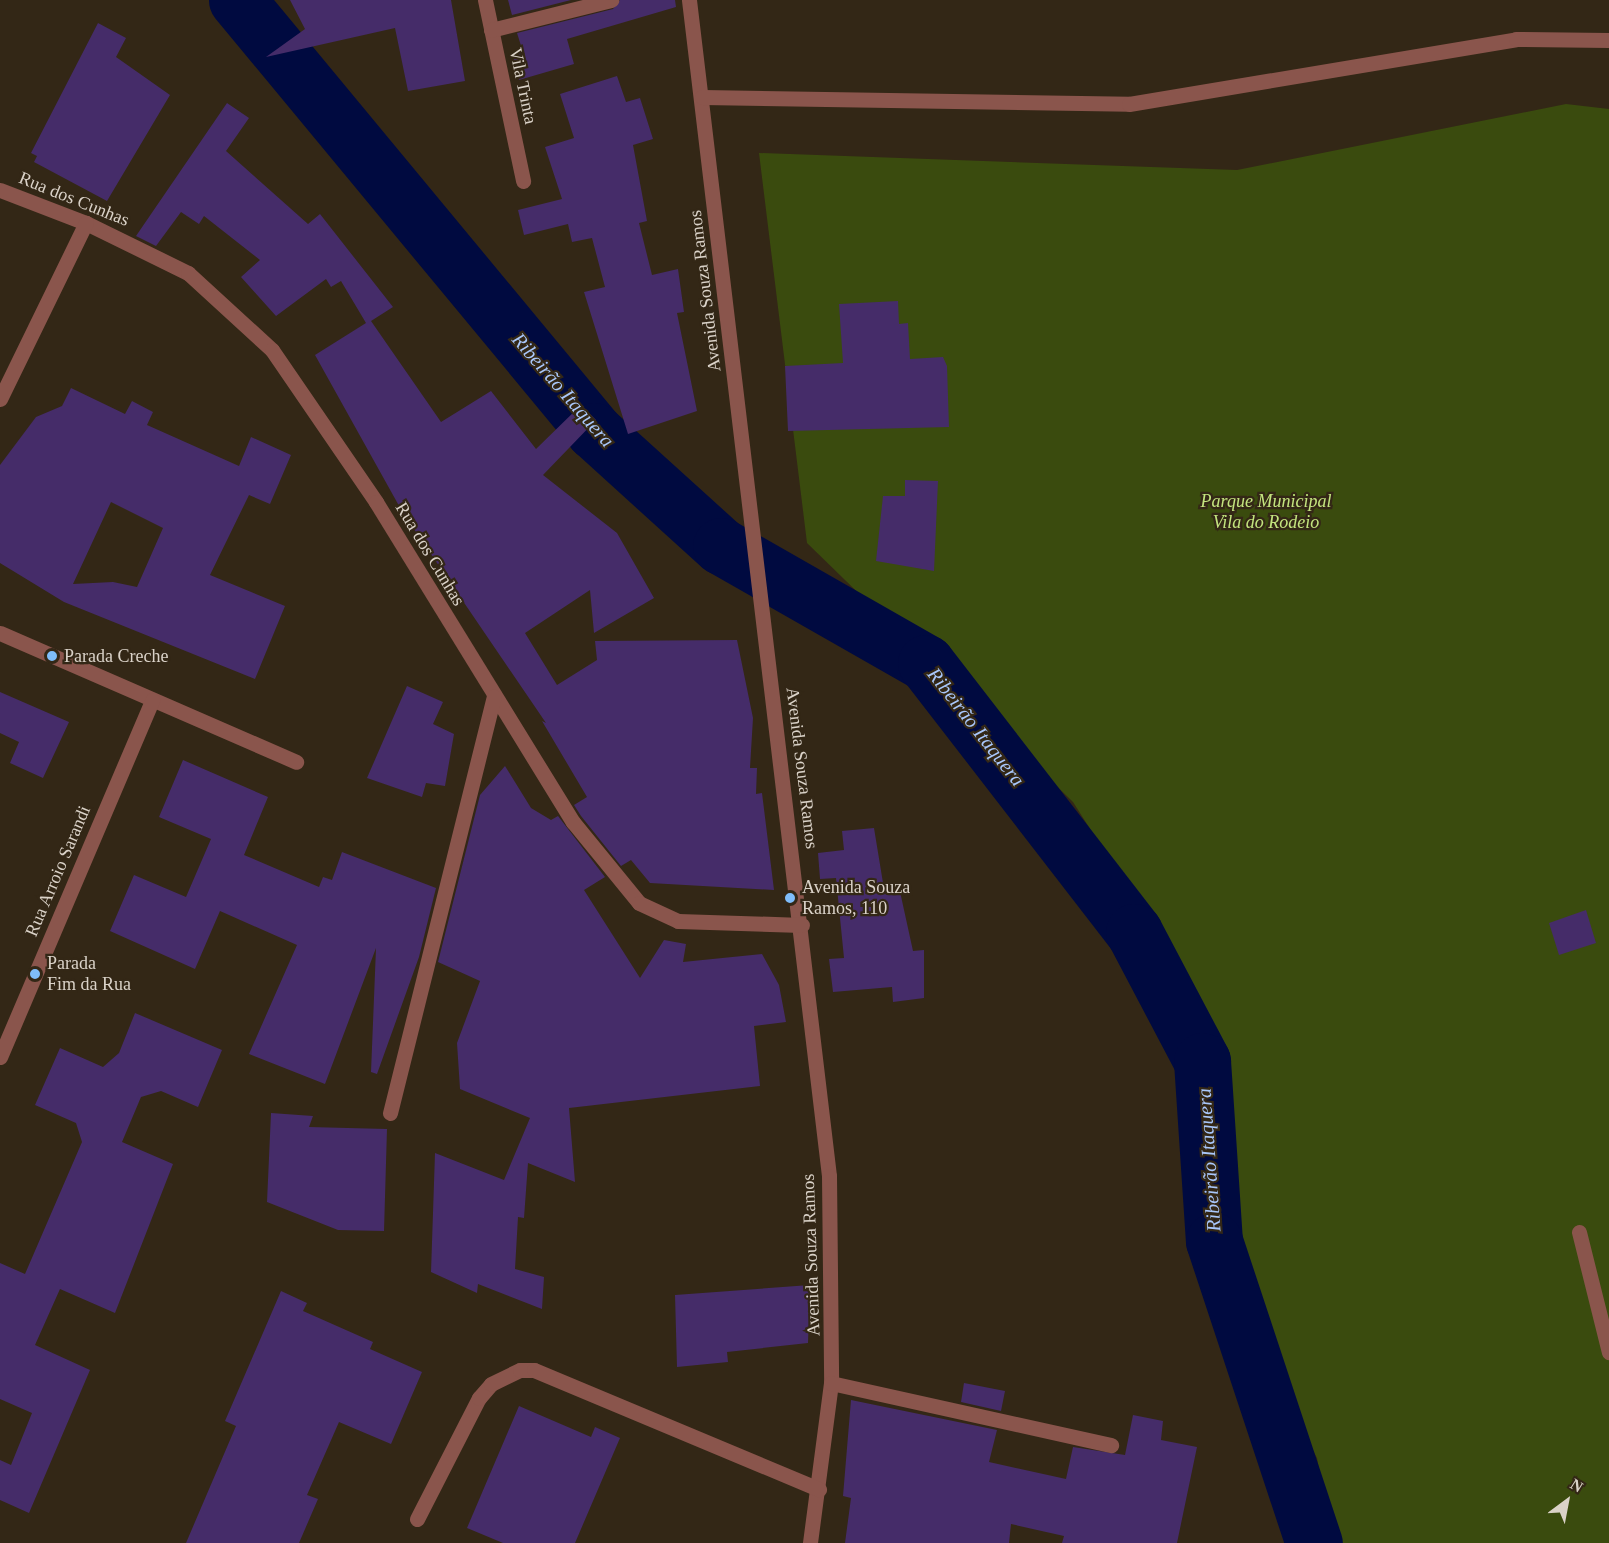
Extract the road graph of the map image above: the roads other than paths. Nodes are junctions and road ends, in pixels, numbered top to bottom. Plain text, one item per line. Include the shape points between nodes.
1 (485, 0) edge
2 (611, 0) edge
3 (689, 0) edge
4 (491, 30) junction
5 (1609, 40) edge
6 (702, 97) junction
7 (523, 181) dead end
8 (0, 190) edge
9 (86, 223) junction
10 (0, 399) edge
11 (0, 633) edge
12 (494, 697) junction
13 (152, 700) junction
14 (296, 762) dead end
15 (802, 925) junction
16 (0, 1057) edge
17 (390, 1113) dead end
18 (1579, 1232) dead end
19 (1609, 1352) edge
20 (831, 1383) junction
21 (1111, 1445) dead end
22 (819, 1489) junction
23 (417, 1519) dead end
24 (810, 1543) edge

1 - 4 street, Vila Trinta
2 - 4 street
3 - 6 street, Avenida Souza Ramos
4 - 7 street, Vila Trinta
5 - 6 street via 1516,39 1129,104
6 - 15 street, Avenida Souza Ramos
8 - 9 street, Rua dos Cunhas
9 - 10 street
9 - 12 street, Rua dos Cunhas via 188,273 272,350 376,502
11 - 13 street
12 - 15 street, Rua dos Cunhas via 573,822 639,903 678,921
12 - 17 street
13 - 14 street
13 - 16 street, Rua Arroio Sarandi
15 - 20 street, Avenida Souza Ramos via 829,1176
18 - 19 street
20 - 21 street
20 - 22 street, Avenida Souza Ramos
22 - 23 street via 534,1370 520,1370 491,1384 479,1398
22 - 24 street, Avenida Souza Ramos

